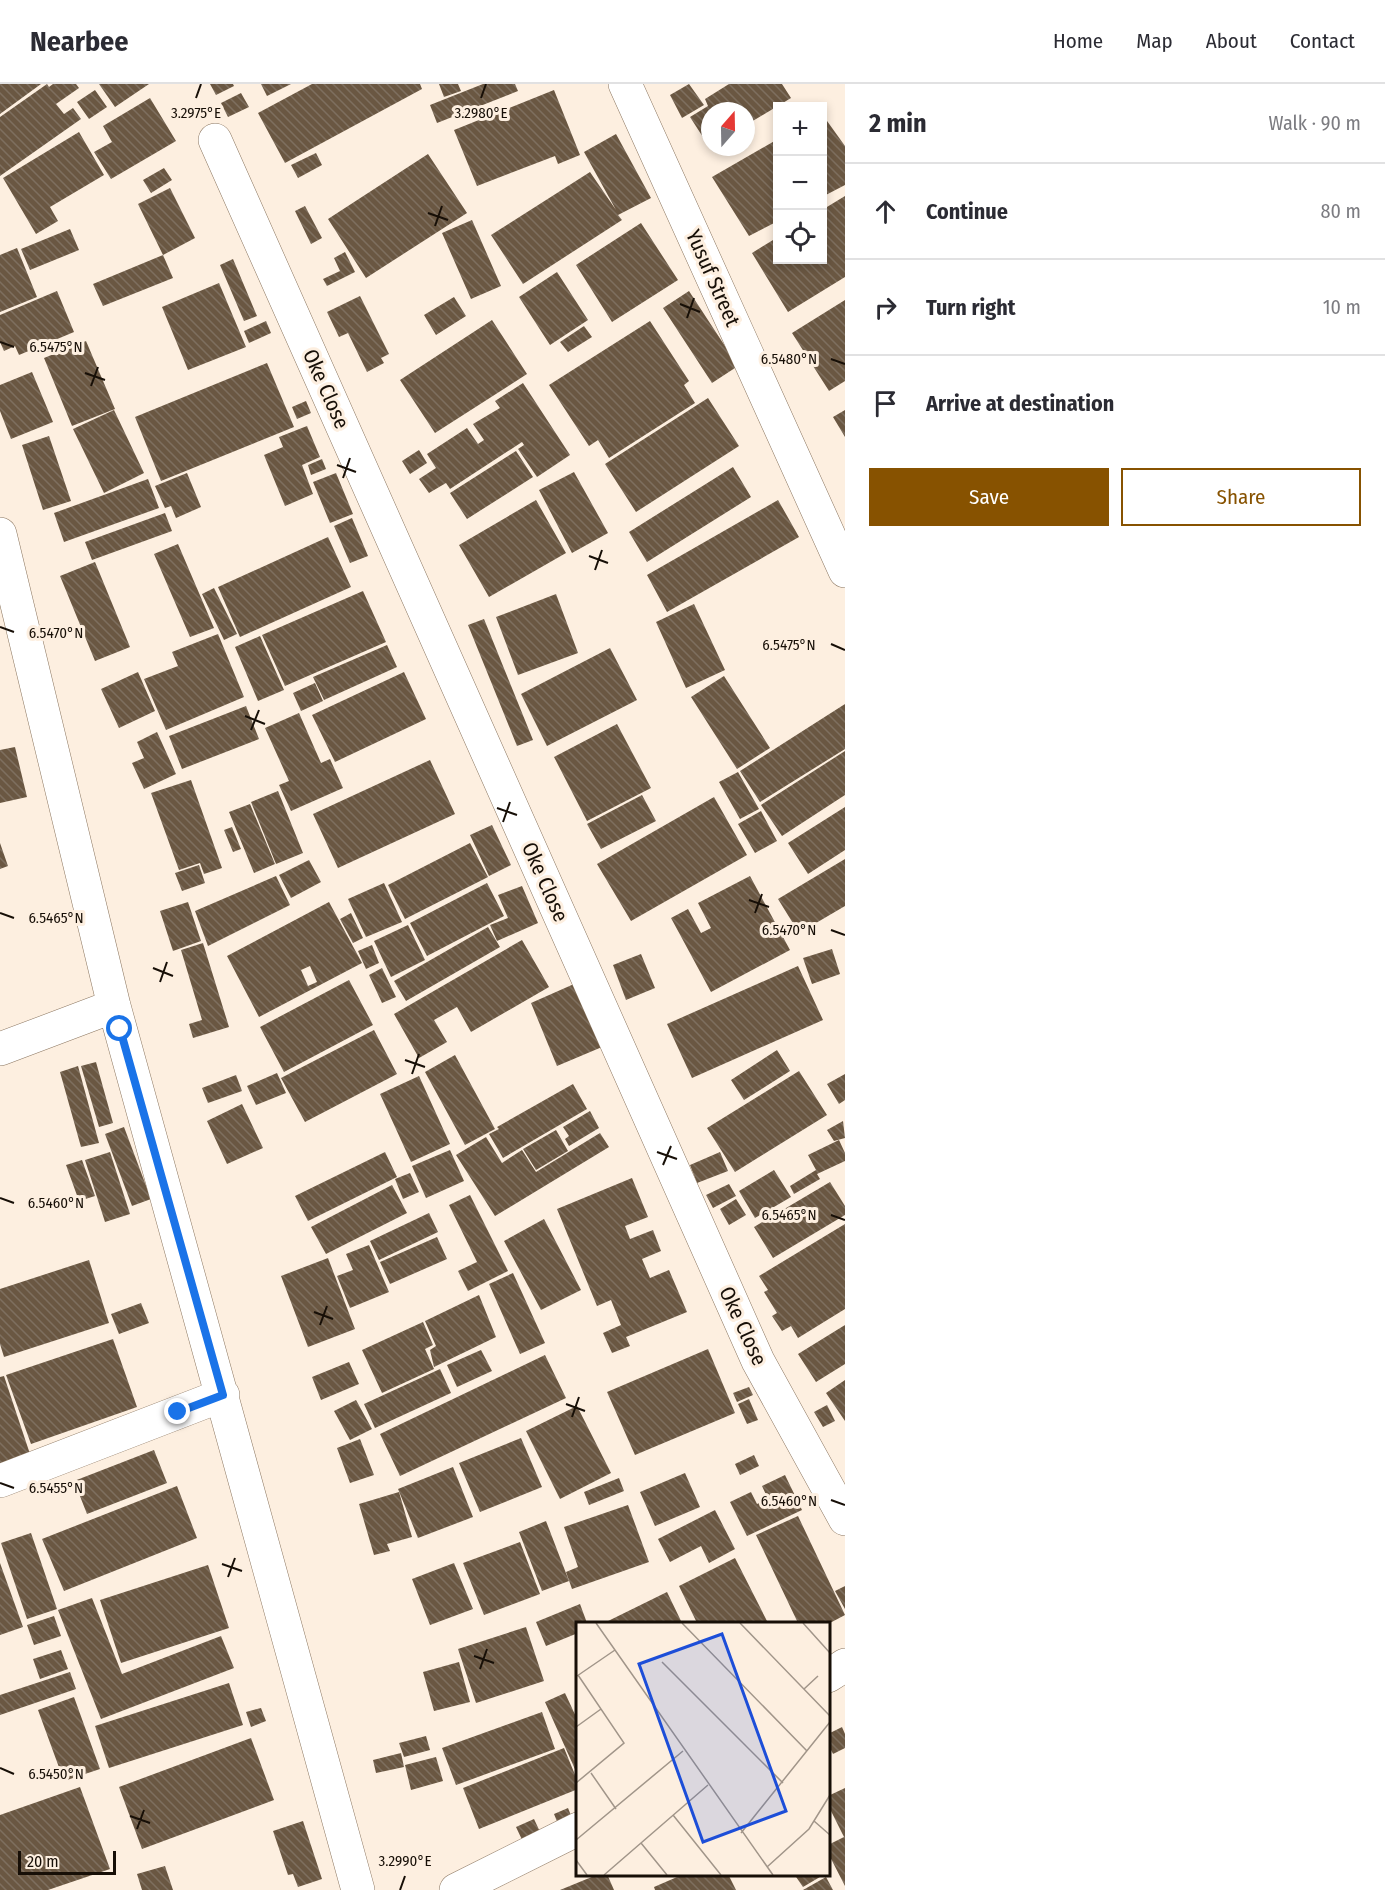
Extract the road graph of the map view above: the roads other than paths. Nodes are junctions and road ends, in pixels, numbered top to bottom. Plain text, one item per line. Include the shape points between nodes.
1 (625, 84) edge
2 (215, 140) dead end
3 (0, 534) edge
4 (845, 571) edge
5 (114, 1006) junction
6 (0, 1049) edge
7 (223, 1395) junction
8 (0, 1481) edge
9 (845, 1519) edge
10 (845, 1665) edge
11 (830, 1675) edge
12 (576, 1830) edge
13 (358, 1890) edge
14 (456, 1890) edge

1 - 4 street, Yusuf Street
2 - 9 street, Oke Close via 758,1361
3 - 5 street
5 - 6 street
5 - 7 street
7 - 8 street
7 - 13 street
10 - 11 street
12 - 14 street

